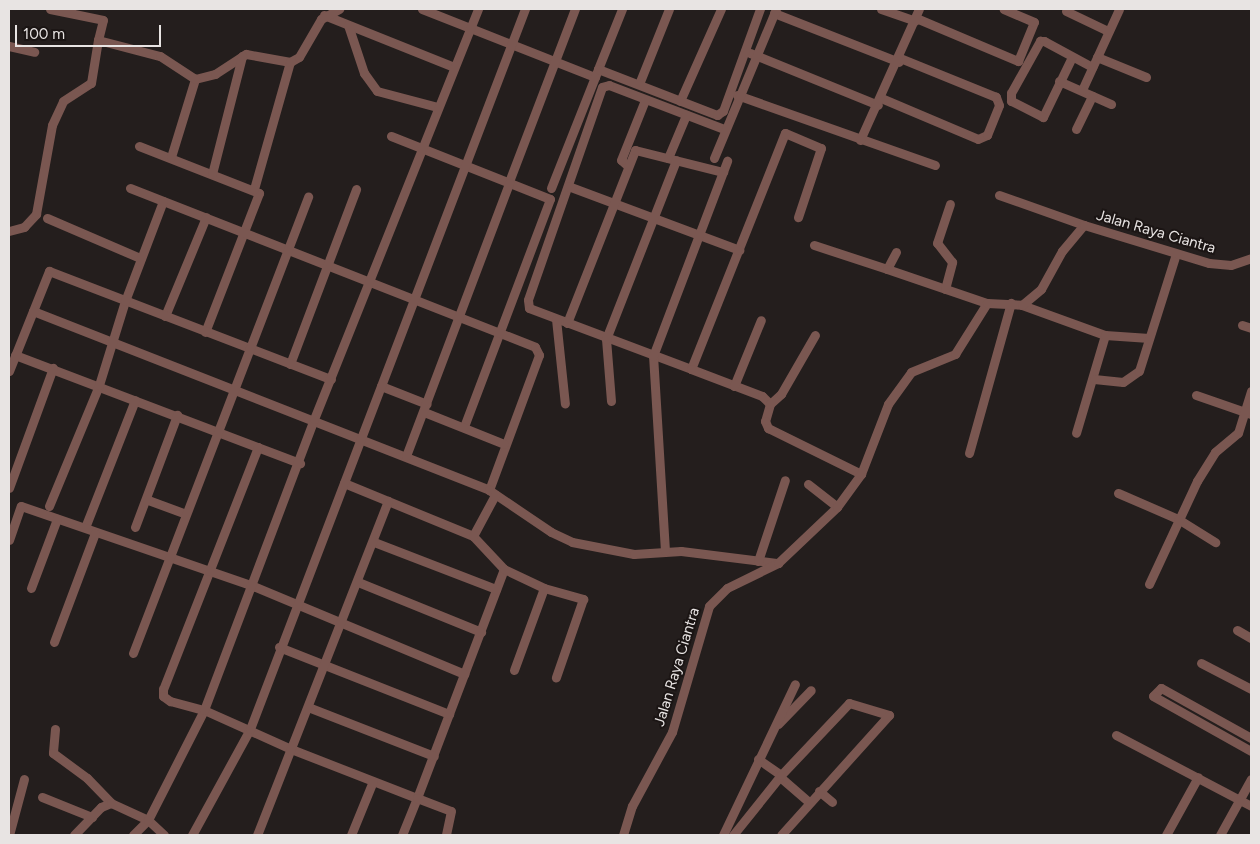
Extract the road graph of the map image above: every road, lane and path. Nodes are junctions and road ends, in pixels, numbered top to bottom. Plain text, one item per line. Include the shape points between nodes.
1 (50, 9) edge
2 (339, 9) edge
3 (478, 9) edge
4 (525, 9) edge
5 (575, 9) edge
6 (622, 9) edge
7 (669, 9) edge
8 (721, 9) edge
9 (760, 9) edge
10 (881, 9) edge
11 (920, 9) edge
12 (1004, 9) edge
13 (1119, 9) edge
14 (427, 10) edge
15 (775, 11) edge
16 (1066, 11) dead end
17 (324, 15) junction
18 (915, 19) junction
19 (348, 25) junction
20 (470, 28) junction
21 (1108, 31) junction
22 (98, 40) junction
23 (512, 43) junction
24 (9, 46) edge
25 (34, 52) dead end
26 (751, 53) junction
27 (242, 56) junction
28 (1072, 57) junction
29 (1097, 58) junction
30 (554, 60) junction
31 (899, 60) junction
32 (290, 62) junction
33 (454, 67) junction
34 (1092, 67) junction
35 (596, 73) junction
36 (1146, 77) dead end
37 (195, 79) junction
38 (1059, 81) junction
39 (1082, 90) junction
40 (641, 92) junction
41 (737, 95) junction
42 (1092, 96) junction
43 (680, 101) junction
44 (879, 101) junction
45 (1111, 104) dead end
46 (438, 108) junction
47 (686, 115) junction
48 (724, 129) junction
49 (1076, 129) dead end
50 (391, 136) dead end
51 (860, 140) junction
52 (139, 146) dead end
53 (422, 149) junction
54 (172, 157) junction
55 (714, 158) dead end
56 (672, 159) junction
57 (727, 161) dead end
58 (935, 165) dead end
59 (628, 166) junction
60 (464, 167) junction
61 (723, 172) junction
62 (212, 174) junction
63 (510, 181) junction
64 (568, 186) junction
65 (130, 188) dead end
66 (551, 188) dead end
67 (254, 189) junction
68 (356, 189) dead end
69 (999, 195) dead end
70 (308, 196) dead end
71 (163, 201) junction
72 (613, 203) junction
73 (950, 204) dead end
74 (206, 217) junction
75 (798, 217) dead end
76 (46, 218) dead end
77 (655, 218) junction
78 (1084, 225) junction
79 (9, 231) edge
80 (246, 232) junction
81 (697, 234) junction
82 (814, 245) dead end
83 (288, 248) junction
84 (739, 250) junction
85 (896, 252) dead end
86 (1176, 254) junction
87 (140, 258) junction
88 (1251, 258) edge
89 (330, 264) junction
90 (887, 269) junction
91 (370, 281) junction
92 (946, 289) junction
93 (415, 300) junction
94 (125, 301) junction
95 (1011, 303) junction
96 (986, 304) junction
97 (1022, 305) junction
98 (33, 311) junction
99 (165, 316) junction
100 (461, 316) junction
101 (556, 319) junction
102 (761, 320) dead end
103 (567, 323) junction
104 (1242, 325) dead end
105 (1251, 328) edge
106 (500, 331) junction
107 (205, 332) junction
108 (815, 334) dead end
109 (1104, 335) junction
110 (1149, 338) junction
111 (606, 339) junction
112 (112, 342) junction
113 (248, 348) junction
114 (13, 356) edge
115 (653, 356) junction
116 (290, 364) junction
117 (52, 368) junction
118 (691, 369) junction
119 (9, 371) edge
120 (331, 378) junction
121 (1094, 378) junction
122 (99, 385) junction
123 (381, 386) junction
124 (734, 386) junction
125 (235, 388) junction
126 (1251, 391) edge
127 (1196, 395) dead end
128 (135, 400) junction
129 (612, 401) dead end
130 (565, 404) dead end
131 (770, 404) junction
132 (425, 408) junction
133 (1248, 414) edge
134 (178, 415) junction
135 (314, 419) junction
136 (464, 427) junction
137 (220, 432) junction
138 (1076, 432) dead end
139 (360, 438) junction
140 (504, 444) junction
141 (258, 447) junction
142 (969, 453) dead end
143 (406, 456) junction
144 (300, 463) junction
145 (861, 474) junction
146 (785, 480) dead end
147 (344, 483) junction
148 (808, 484) dead end
149 (9, 488) edge
150 (492, 492) junction
151 (1118, 493) dead end
152 (148, 500) junction
153 (388, 501) junction
154 (49, 506) dead end
155 (837, 507) junction
156 (186, 514) junction
157 (57, 519) junction
158 (1178, 519) junction
159 (86, 525) dead end
160 (135, 527) dead end
161 (95, 533) junction
162 (473, 536) junction
163 (9, 540) edge
164 (374, 542) junction
165 (1215, 542) dead end
166 (665, 551) junction
167 (168, 560) junction
168 (758, 561) junction
169 (778, 563) junction
170 (504, 569) junction
171 (210, 574) junction
172 (358, 582) junction
173 (1148, 584) dead end
174 (253, 586) junction
175 (31, 588) dead end
176 (544, 588) junction
177 (496, 589) junction
178 (296, 606) junction
179 (343, 624) junction
180 (1237, 630) dead end
181 (481, 632) junction
182 (1251, 638) edge
183 (54, 642) dead end
184 (279, 647) junction
185 (133, 652) dead end
186 (1201, 663) dead end
187 (324, 664) junction
188 (514, 670) dead end
189 (464, 674) junction
190 (556, 678) dead end
191 (795, 684) dead end
192 (1251, 689) edge
193 (811, 690) dead end
194 (1184, 702) junction
195 (308, 707) junction
196 (204, 710) junction
197 (1179, 713) junction
198 (448, 714) junction
199 (55, 728) dead end
200 (250, 729) junction
201 (772, 730) junction
202 (1116, 735) dead end
203 (1251, 738) edge
204 (291, 749) junction
205 (1251, 751) edge
206 (434, 756) junction
207 (758, 759) junction
208 (781, 776) junction
209 (1198, 777) junction
210 (24, 779) dead end
211 (1251, 779) edge
212 (373, 782) junction
213 (819, 791) junction
214 (42, 797) dead end
215 (417, 798) junction
216 (1241, 799) junction
217 (809, 802) junction
218 (832, 802) dead end
219 (111, 803) junction
220 (1251, 806) edge
221 (92, 817) junction
222 (148, 820) junction
223 (9, 835) edge
224 (74, 835) edge
225 (133, 835) edge
226 (164, 835) edge
227 (192, 835) edge
228 (257, 835) edge
229 (352, 835) edge
230 (402, 835) edge
231 (446, 835) edge
232 (624, 835) edge
233 (723, 835) edge
234 (733, 835) edge
235 (781, 835) edge
236 (1166, 835) edge
237 (1220, 835) edge

1 - 22 street via 103,20
2 - 17 street
3 - 20 street
4 - 23 street
5 - 30 street
6 - 35 street
7 - 40 street
8 - 43 street
9 - 26 street
10 - 18 street
11 - 18 street
12 - 18 street via 1034,22 1018,61
13 - 21 street
14 - 20 street
15 - 26 street
15 - 31 street
16 - 21 street
17 - 19 street
17 - 32 street via 299,57
18 - 31 street
19 - 33 street
19 - 46 street via 364,73 377,91
20 - 23 street
20 - 33 street
21 - 29 street
22 - 37 street via 160,56
22 - 79 street via 91,83 63,101 52,125 36,214 24,227
23 - 30 street
23 - 60 street
24 - 25 street
26 - 41 street
26 - 43 street via 721,113 715,115
26 - 44 street
27 - 32 street
27 - 37 street via 215,74
27 - 62 street
28 - 34 street
28 - 38 street
28 - 38 street via 1038,42 1011,93 1011,101 1043,117
29 - 34 street
29 - 36 street
30 - 35 street
30 - 63 street
31 - 44 street
31 - 44 street via 996,97 999,105 987,135 978,139
32 - 67 street
33 - 46 street
34 - 39 street
35 - 40 street
35 - 66 street
37 - 54 street
38 - 39 street
39 - 42 street
40 - 43 street
40 - 47 street
40 - 59 street via 621,161
40 - 64 street via 609,85 601,88
41 - 48 street
41 - 51 street
42 - 45 street
42 - 49 street
44 - 51 street
46 - 53 street
47 - 48 street
47 - 56 street
48 - 55 street
50 - 53 street
51 - 58 street
52 - 54 street
53 - 60 street
53 - 91 street
54 - 62 street
56 - 59 street via 637,149
56 - 61 street
56 - 77 street
57 - 61 street
59 - 72 street
60 - 63 street
60 - 93 street
61 - 81 street
62 - 67 street
63 - 100 street
63 - 106 street via 548,197 551,202
64 - 72 street
64 - 101 street via 528,303 530,309
65 - 71 street
67 - 80 street via 260,197
68 - 89 street
69 - 78 street
70 - 83 street
71 - 74 street
71 - 87 street
72 - 77 street
72 - 103 street
73 - 92 street via 937,243 952,262
74 - 80 street
74 - 99 street
75 - 84 street via 822,154 817,145 785,134
76 - 87 street
77 - 81 street
77 - 111 street
78 - 86 street, Jalan Raya Ciantra
78 - 97 street, Jalan Raya Ciantra via 1062,251 1041,289
80 - 83 street
80 - 107 street
81 - 84 street
81 - 115 street
82 - 90 street
83 - 89 street
83 - 113 street
84 - 118 street
85 - 90 street
86 - 88 street, Jalan Raya Ciantra via 1220,266
86 - 110 street
87 - 94 street
89 - 91 street
89 - 116 street
90 - 92 street
91 - 93 street
91 - 120 street
92 - 96 street
93 - 100 street
93 - 123 street
94 - 98 street via 49,272
94 - 99 street
94 - 112 street
95 - 96 street
95 - 97 street
95 - 142 street
96 - 145 street, Jalan Raya Ciantra via 958,351 921,366 902,380 888,404
97 - 109 street
98 - 112 street
98 - 114 street
99 - 107 street
100 - 106 street
100 - 132 street
101 - 103 street
101 - 130 street
102 - 124 street
103 - 111 street
104 - 105 street
106 - 136 street
106 - 140 street via 535,346 539,354
107 - 113 street
108 - 131 street via 780,394
109 - 110 street
109 - 121 street
110 - 121 street via 1141,367 1133,378 1110,383
111 - 115 street
111 - 129 street
112 - 122 street
112 - 125 street
113 - 116 street
113 - 125 street
114 - 117 street
114 - 119 street
115 - 118 street
115 - 166 street
116 - 120 street
117 - 122 street
117 - 149 street
118 - 124 street
120 - 135 street
121 - 138 street
122 - 128 street
122 - 154 street
123 - 132 street
123 - 139 street
124 - 131 street via 759,394
125 - 135 street
125 - 137 street
126 - 133 street
127 - 133 street
128 - 134 street
128 - 159 street
131 - 145 street via 765,421 768,428
132 - 136 street
132 - 143 street
133 - 158 street via 1237,435 1215,452
134 - 137 street
134 - 152 street
135 - 139 street
135 - 144 street
136 - 140 street
137 - 141 street
137 - 156 street
139 - 143 street
139 - 147 street
140 - 150 street
141 - 144 street
141 - 171 street
143 - 150 street
144 - 174 street
145 - 155 street, Jalan Raya Ciantra
146 - 168 street
147 - 153 street
147 - 178 street
148 - 155 street
150 - 162 street
150 - 166 street via 551,532 572,542 634,554
151 - 158 street
152 - 156 street
152 - 160 street
153 - 162 street
153 - 164 street
155 - 169 street, Jalan Raya Ciantra
156 - 167 street
157 - 161 street
157 - 163 street via 21,506
157 - 175 street
158 - 165 street
158 - 173 street
161 - 167 street
161 - 183 street
162 - 170 street
164 - 172 street
164 - 177 street
166 - 168 street
167 - 171 street
167 - 185 street
168 - 169 street
169 - 232 street, Jalan Raya Ciantra via 727,588 709,606 672,732 632,806
170 - 176 street
170 - 177 street
171 - 174 street
171 - 196 street via 162,693 170,701
172 - 179 street
172 - 181 street
174 - 178 street
174 - 196 street
176 - 188 street
176 - 190 street via 584,601
177 - 181 street
178 - 179 street
178 - 184 street
179 - 187 street
179 - 189 street
180 - 182 street
181 - 189 street
184 - 187 street
184 - 200 street
186 - 192 street
187 - 195 street
187 - 198 street
189 - 198 street
191 - 201 street
193 - 201 street
194 - 197 street
194 - 197 street via 1159,688 1153,696
194 - 203 street
195 - 204 street
195 - 206 street
196 - 200 street
196 - 222 street
197 - 205 street
198 - 206 street
199 - 219 street via 53,753 87,778
200 - 204 street
200 - 227 street
201 - 207 street
202 - 209 street
204 - 212 street
204 - 228 street
206 - 215 street
207 - 208 street
207 - 233 street
208 - 213 street via 848,703 889,715
208 - 217 street
208 - 234 street
209 - 216 street
209 - 236 street
210 - 223 street
211 - 216 street
212 - 215 street
212 - 229 street
213 - 217 street
213 - 218 street
214 - 221 street
215 - 230 street
215 - 231 street via 451,811
216 - 220 street
216 - 237 street
217 - 235 street
219 - 221 street
219 - 222 street
221 - 224 street
222 - 225 street
222 - 226 street

